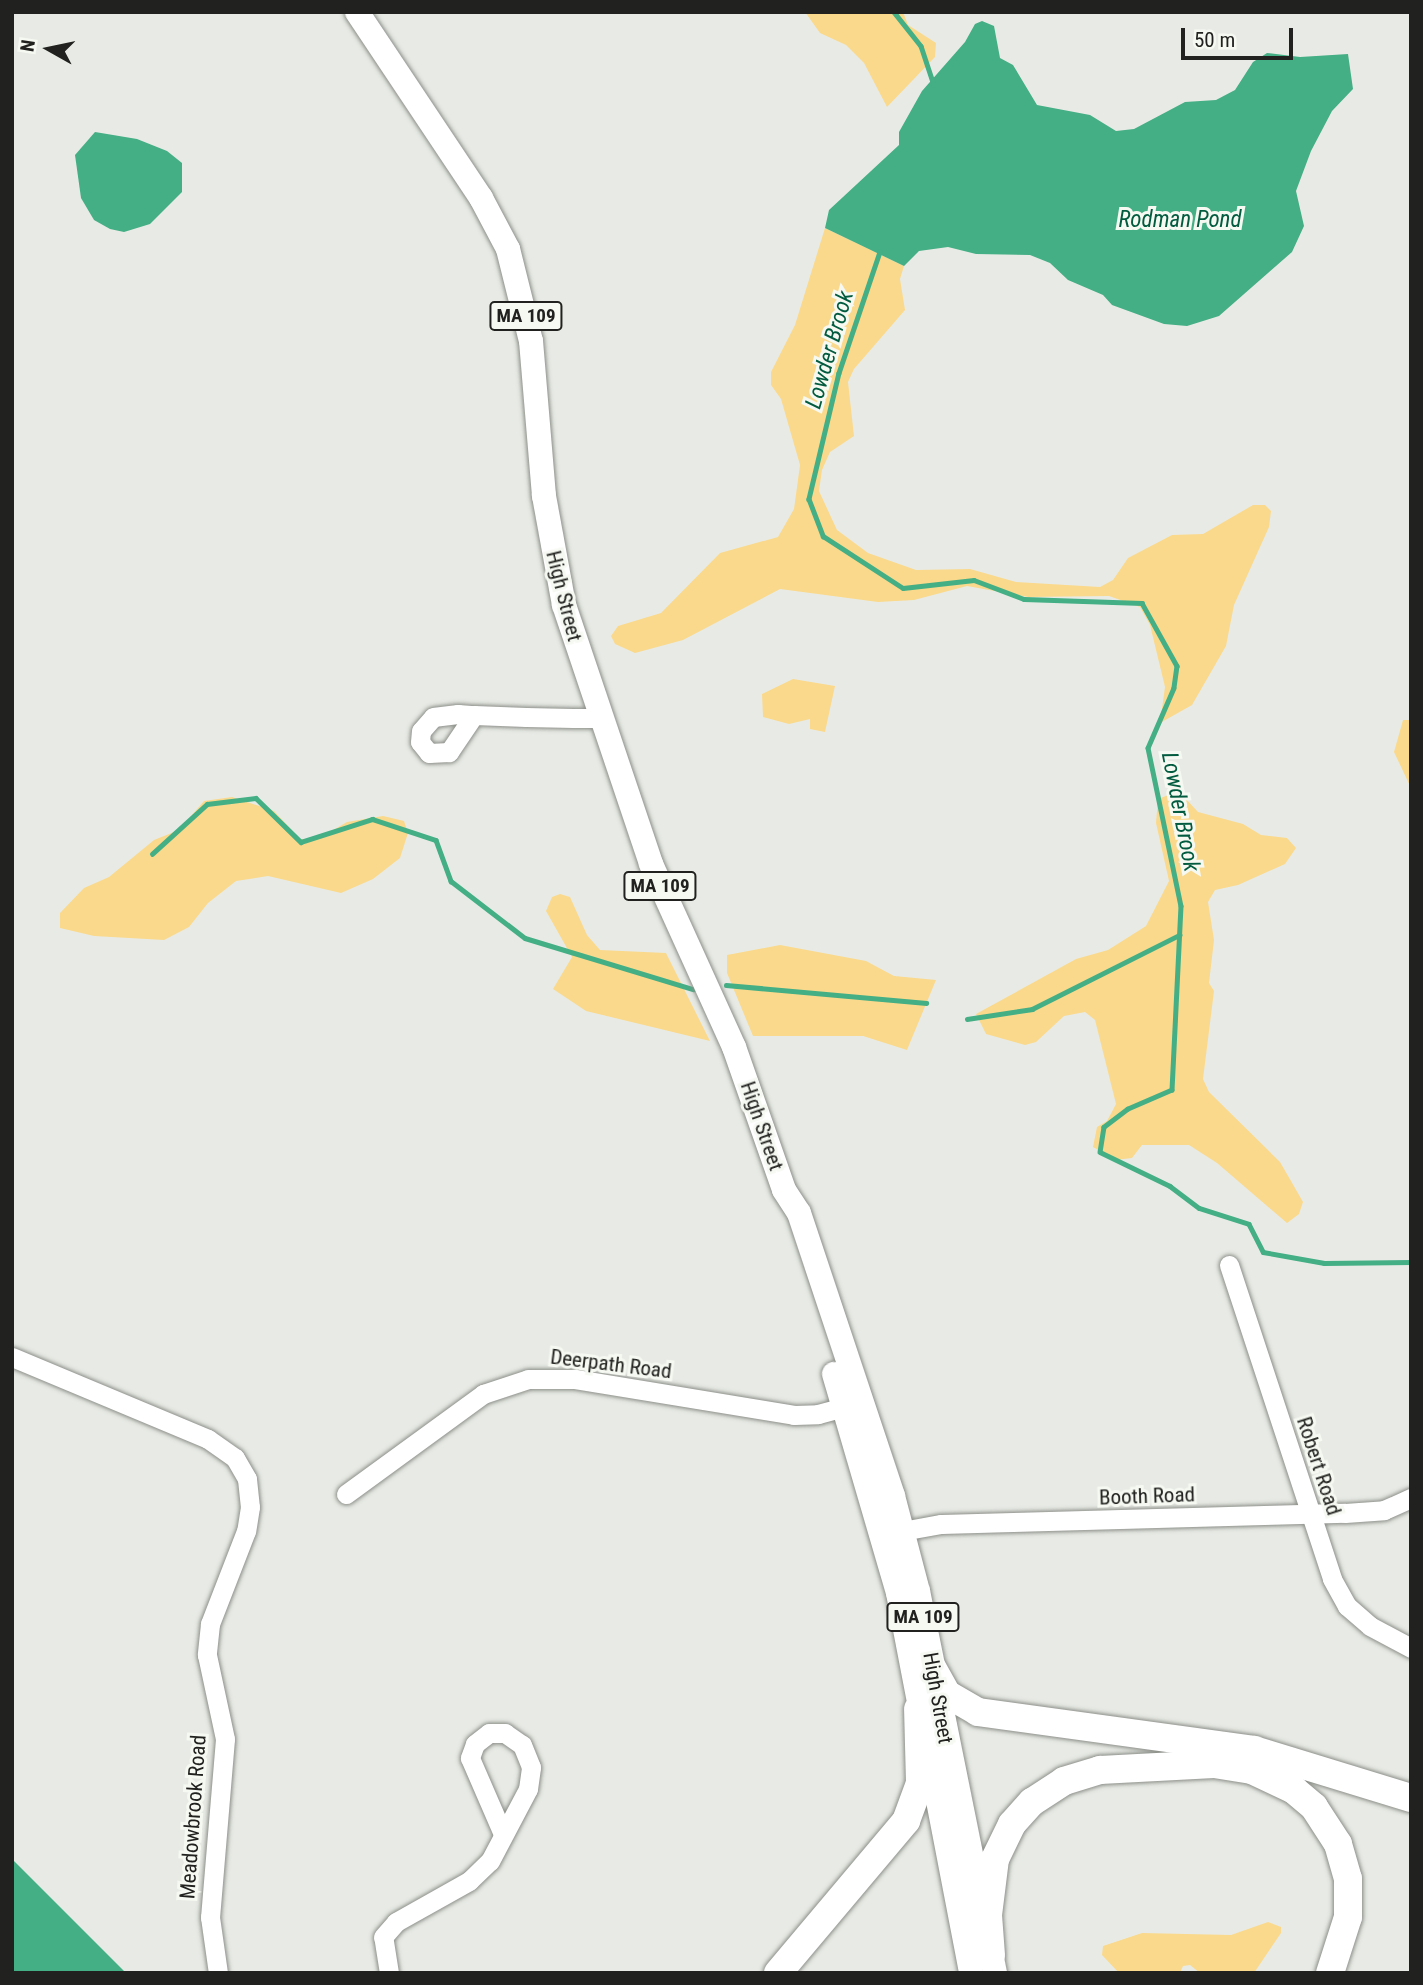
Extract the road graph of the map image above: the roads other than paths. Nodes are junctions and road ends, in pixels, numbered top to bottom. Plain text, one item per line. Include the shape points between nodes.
1 (357, 12) edge
2 (474, 715) dead end
3 (599, 719) junction
4 (1229, 1265) dead end
5 (12, 1357) edge
6 (852, 1405) junction
7 (346, 1494) dead end
8 (1411, 1498) edge
9 (1311, 1514) junction
10 (893, 1532) junction
11 (1411, 1648) edge
12 (933, 1669) junction
13 (918, 1709) junction
14 (1411, 1798) edge
15 (502, 1832) junction
16 (985, 1967) edge
17 (218, 1973) edge
18 (389, 1973) edge
19 (778, 1973) edge
20 (1329, 1973) edge

1 - 3 main road, High Street / MA 109 via 481,198 508,250 531,341 554,567
2 - 3 street
3 - 6 main road, High Street / MA 109 via 651,864 734,1047 784,1190 783,1217
4 - 9 street, Robert Road
5 - 17 street, Meadowbrook Road via 208,1439 235,1458 247,1479 250,1507 246,1531 210,1624 207,1655 225,1740 210,1917
6 - 7 street, Deerpath Road via 794,1415 575,1378 528,1379 483,1394
6 - 10 main road, High Street / MA 109
8 - 9 street, Booth Road via 1384,1510
9 - 10 street, Booth Road via 954,1524
9 - 11 street, Robert Road via 1332,1578 1348,1606 1370,1626
10 - 12 main road, High Street / MA 109
10 - 13 main road, High Street / MA 109
12 - 14 highway via 947,1694 978,1712 1254,1751
12 - 16 main road, High Street / MA 109
13 - 16 main road, High Street / MA 109
13 - 19 highway via 920,1783 906,1821
15 - 15 street via 470,1758 475,1744 489,1733 505,1733 522,1745 531,1767 528,1789
15 - 18 street via 490,1861 469,1881 396,1922 383,1937
16 - 20 highway via 995,1859 1012,1824 1032,1802 1064,1782 1100,1770 1214,1764 1252,1770 1294,1790 1314,1807 1338,1844 1348,1879 1348,1917

